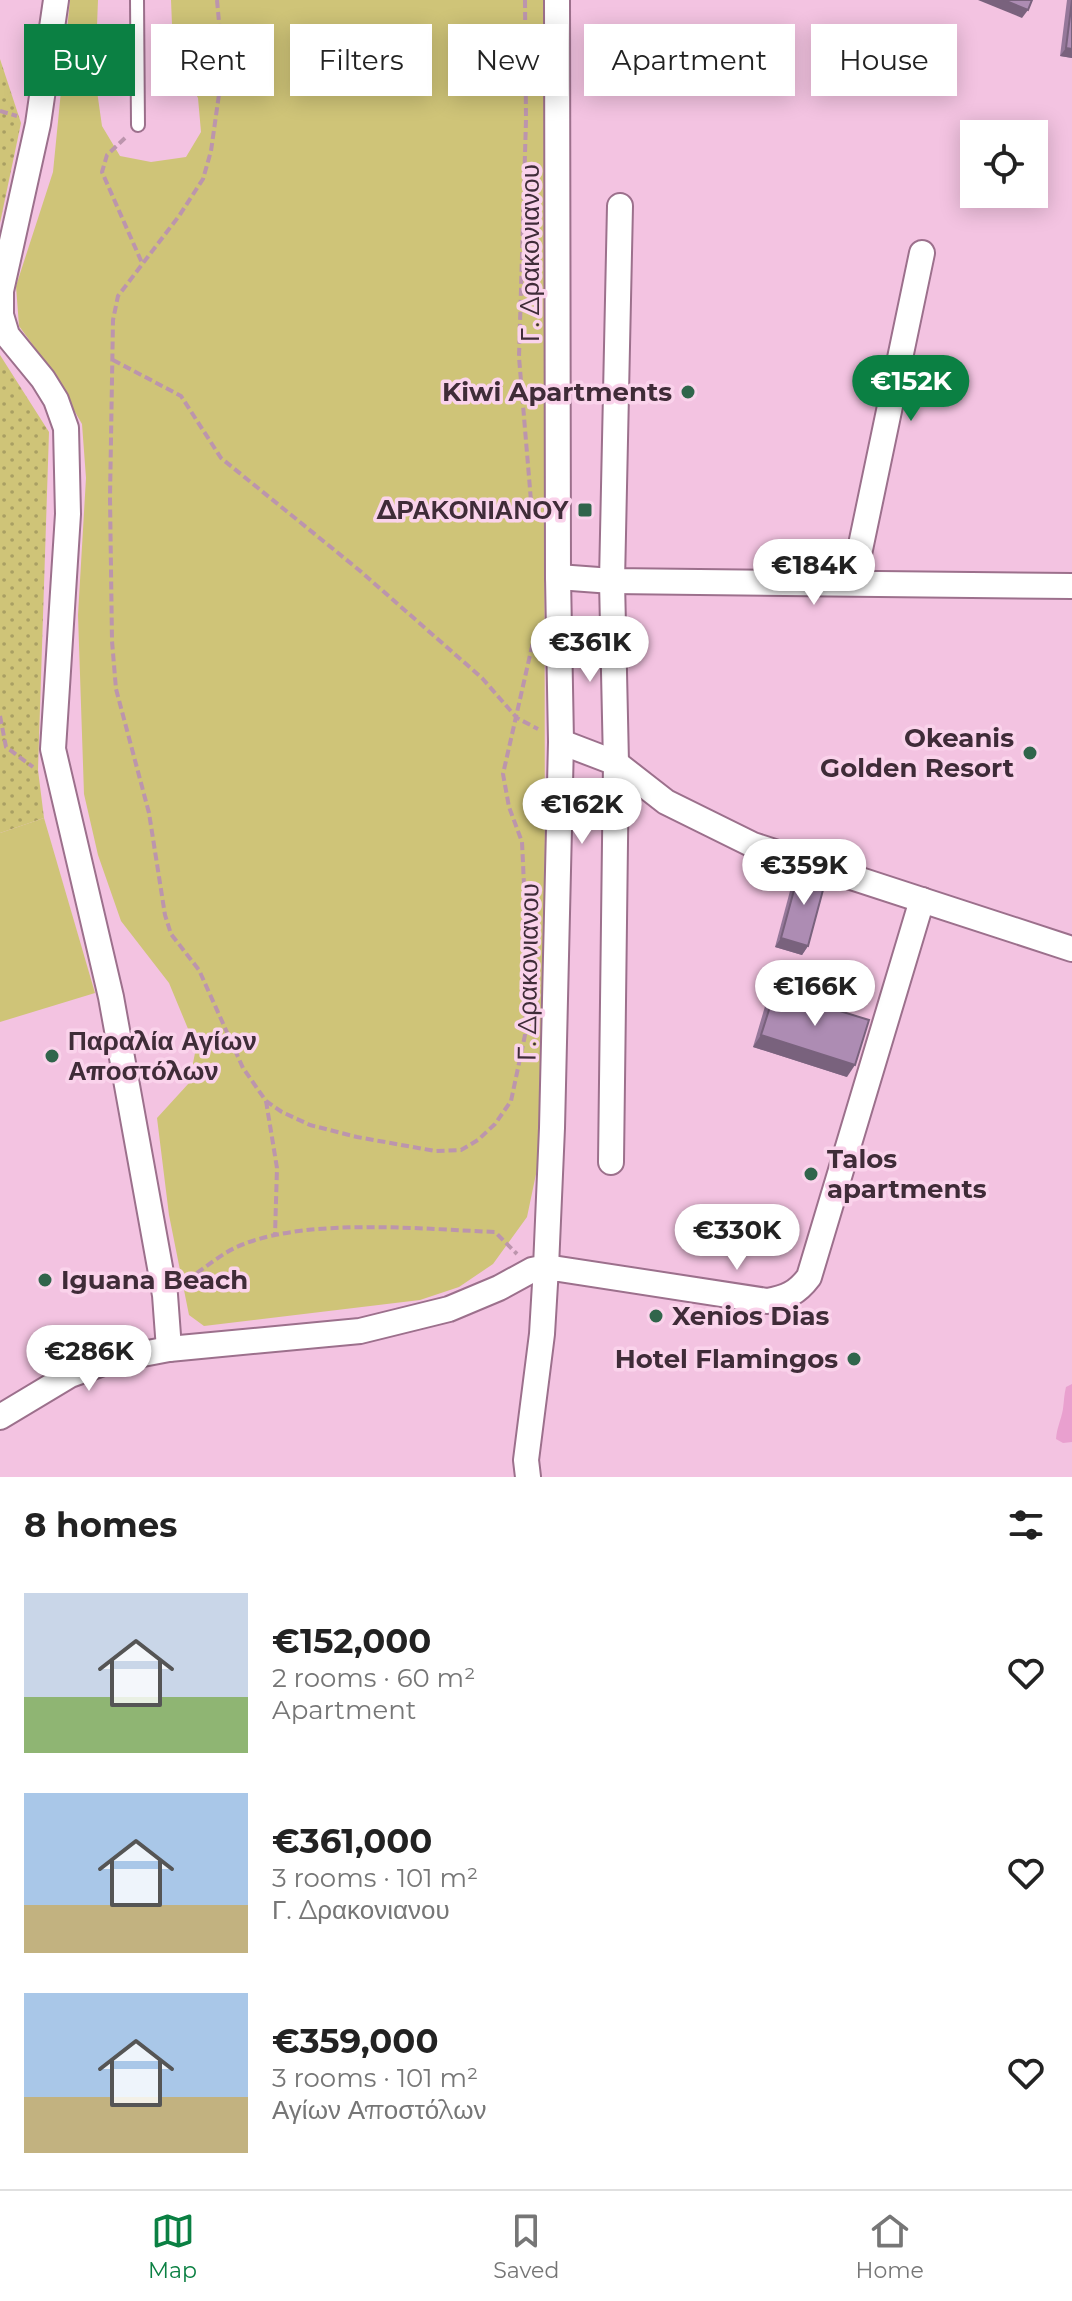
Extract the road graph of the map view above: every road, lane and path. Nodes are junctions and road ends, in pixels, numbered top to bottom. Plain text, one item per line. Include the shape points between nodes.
1 (56, 0) edge
2 (137, 0) edge
3 (217, 0) edge
4 (525, 0) edge
5 (557, 0) edge
6 (138, 125) joint
7 (620, 206) dead end
8 (922, 253) dead end
9 (142, 263) junction
10 (113, 360) junction
11 (532, 505) dead end
12 (558, 577) junction
13 (612, 581) junction
14 (853, 583) junction
15 (1072, 586) edge
16 (533, 631) dead end
17 (0, 716) edge
18 (517, 718) junction
19 (561, 742) junction
20 (616, 763) junction
21 (61, 785) junction
22 (922, 900) junction
23 (1072, 949) edge
24 (266, 1101) junction
25 (611, 1162) dead end
26 (275, 1235) junction
27 (539, 1268) junction
28 (165, 1295) junction
29 (169, 1349) junction
30 (0, 1417) edge
31 (528, 1477) edge

1 - 21 street via 38,124 1,291 1,315 7,335 43,379 66,428 68,514 53,749
2 - 6 lane
3 - 9 path via 223,66 211,151 203,179
4 - 11 path via 519,357
5 - 12 street, Γ. Δρακονιανου
6 - 9 path via 107,155 102,172
7 - 13 street
8 - 14 street
9 - 10 path via 118,296
10 - 18 path via 181,396 221,458 370,579 482,678
10 - 24 path via 110,498 116,689 149,813 171,934 199,970 243,1068
12 - 13 street
12 - 19 street, Γ. Δρακονιανου
13 - 14 street
13 - 20 street
14 - 15 street
16 - 18 path
17 - 21 path via 6,747
18 - 19 path
18 - 24 path via 503,774 522,842 527,949 525,1035 511,1101 478,1140 461,1150 435,1151 310,1125
19 - 20 street
19 - 27 street, Γ. Δρακονιανου via 552,1128
20 - 22 street via 666,802 753,845
20 - 25 street
21 - 28 street via 111,997
22 - 23 street
22 - 27 street via 809,1277 799,1291 767,1301
24 - 26 path via 277,1168
26 - 27 path via 341,1228 495,1232
26 - 28 path via 242,1244
27 - 29 street via 449,1309 360,1331
27 - 31 street, Γ. Δρακονιανου via 542,1334
28 - 29 street
29 - 30 street via 94,1365

